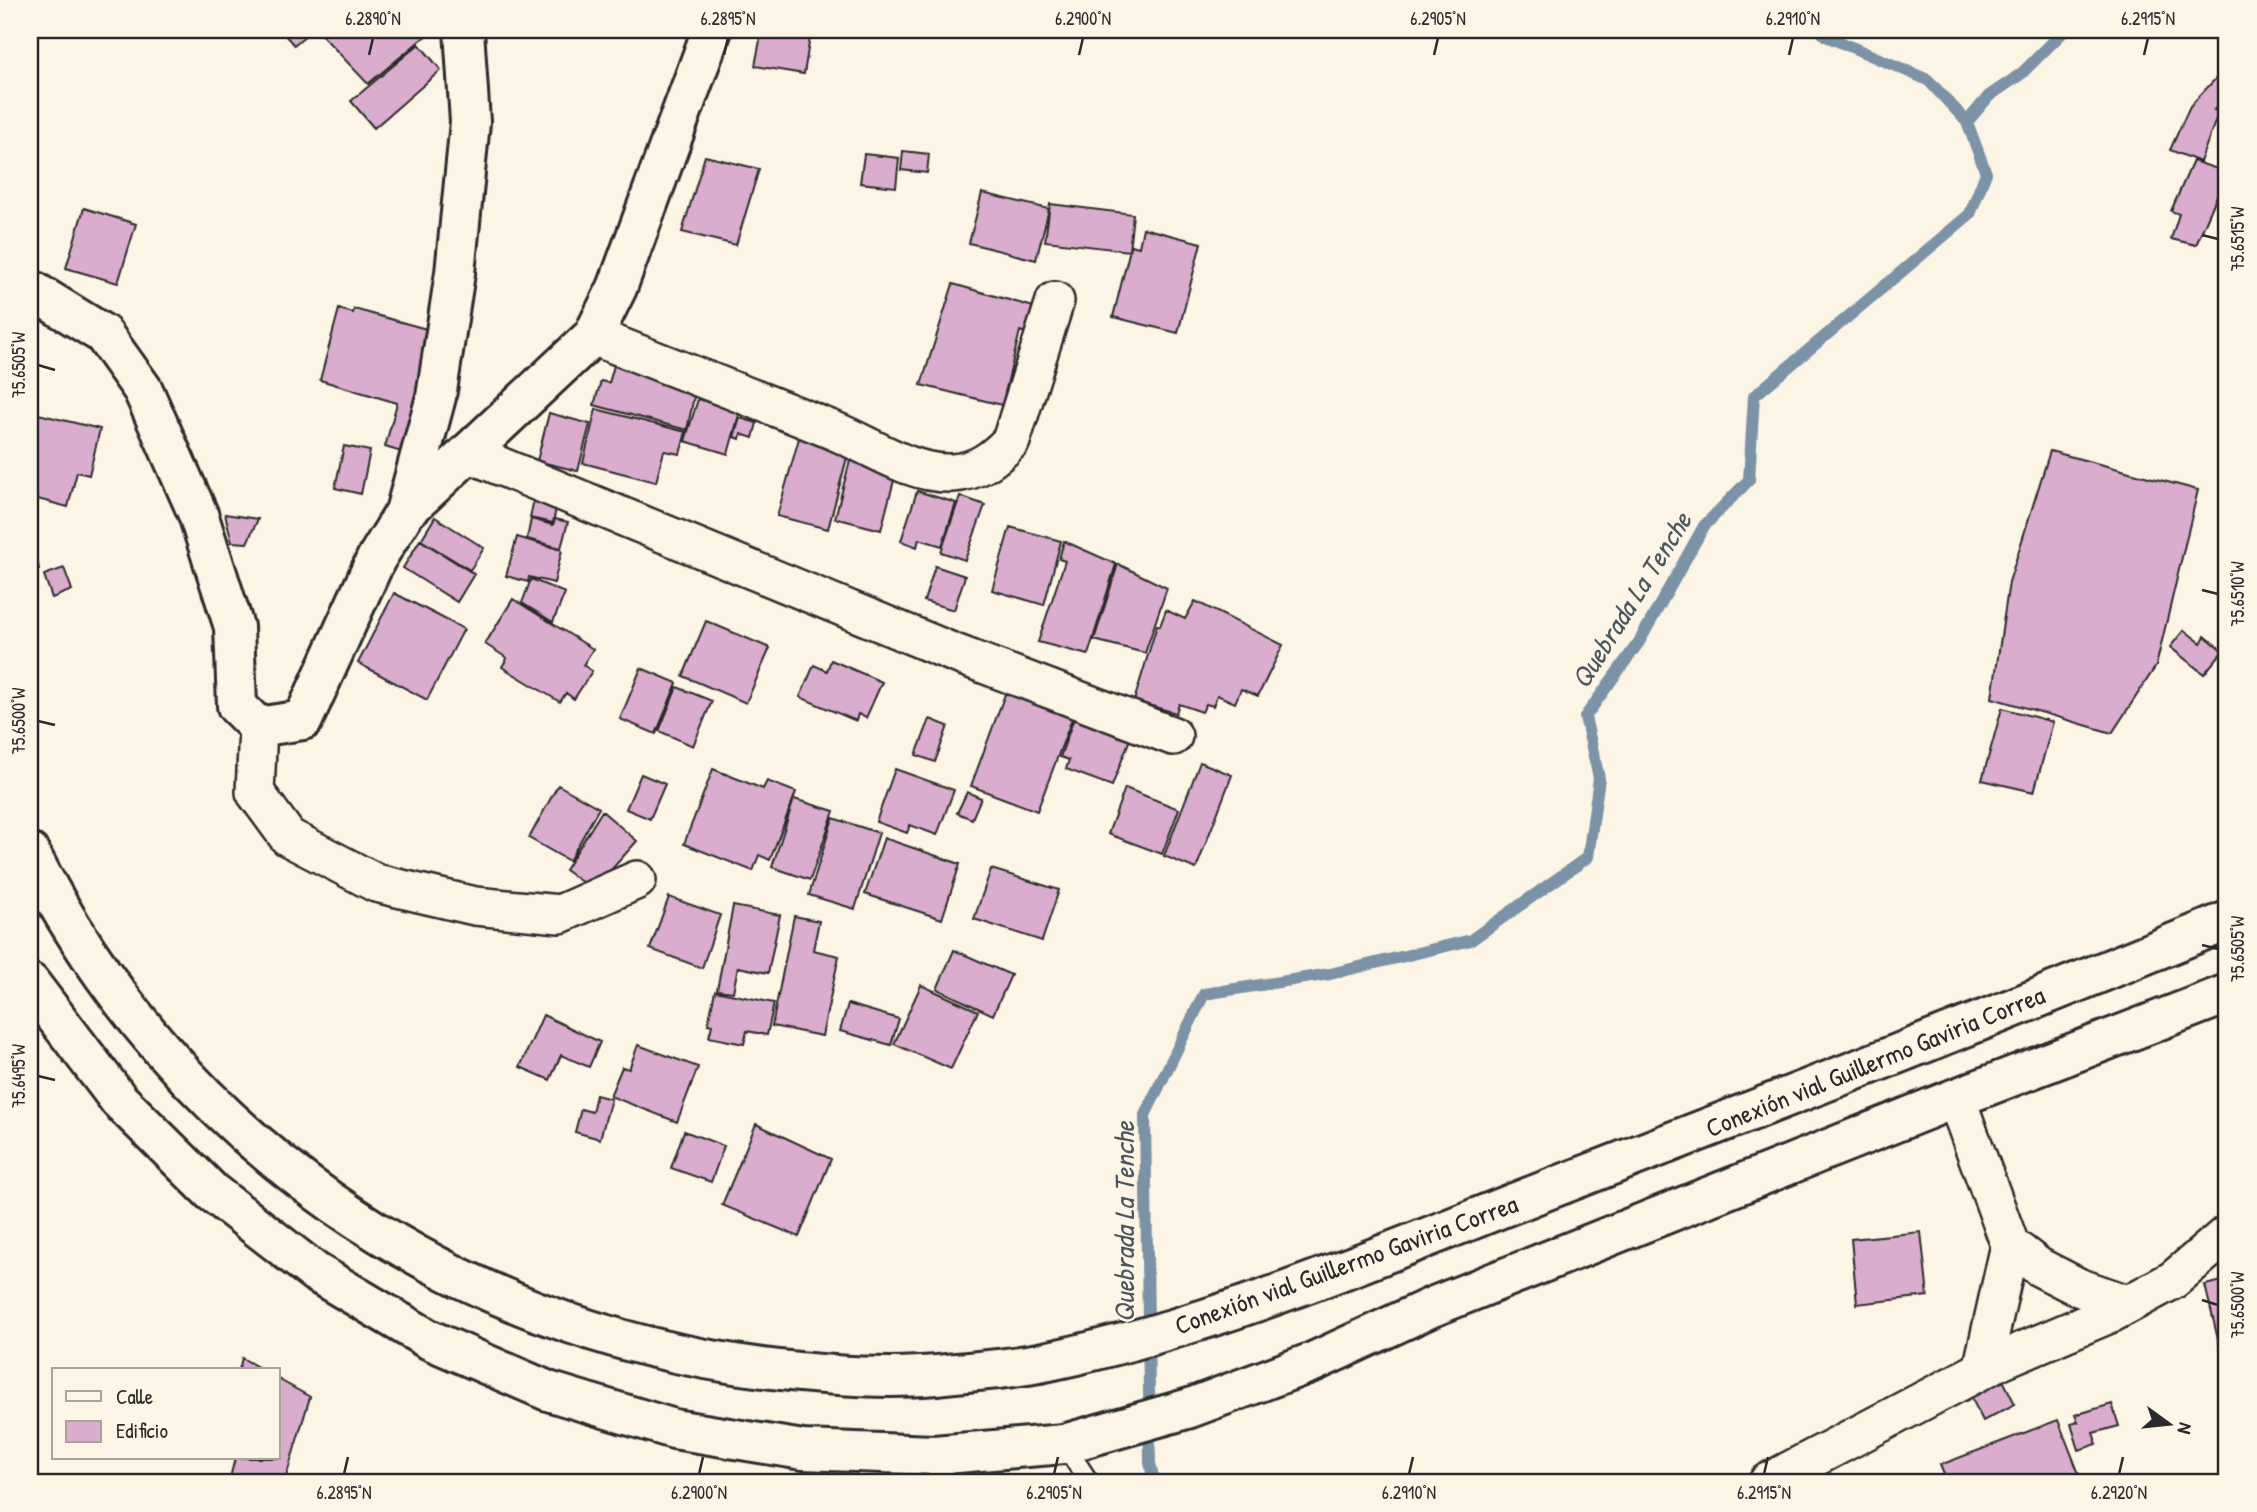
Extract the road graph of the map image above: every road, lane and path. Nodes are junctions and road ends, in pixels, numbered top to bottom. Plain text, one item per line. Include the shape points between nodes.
1 (464, 30) edge
2 (712, 30) edge
3 (30, 289) edge
4 (1055, 301) dead end
5 (593, 335) junction
6 (468, 453) junction
7 (405, 512) junction
8 (258, 727) junction
9 (1173, 736) dead end
10 (30, 853) edge
11 (637, 880) dead end
12 (2227, 921) edge
13 (30, 984) edge
14 (2227, 994) edge
15 (1956, 1098) junction
16 (2227, 1234) edge
17 (2010, 1245) junction
18 (2127, 1304) junction
19 (1982, 1370) junction
20 (1064, 1444) junction
21 (1089, 1482) edge
22 (1768, 1482) edge

1 - 7 main road via 470,122 455,273 436,397
2 - 5 main road via 617,288
3 - 8 main road via 103,334 143,390 198,514 234,627 237,706
4 - 5 street via 1011,440 974,469 952,473 923,471
5 - 6 main road
6 - 7 main road
6 - 9 street via 952,652
7 - 8 main road via 376,559 303,720
8 - 11 street via 254,792 288,837 376,883 475,906 560,914
10 - 12 main road, Conexión vial Guillermo Gaviria Correa via 57,906 121,1002 197,1090 283,1168 367,1227 480,1289 587,1331 699,1360 815,1375 917,1376 1045,1362 1245,1304
13 - 20 main road via 119,1100 212,1192 315,1272 428,1339 548,1391 674,1429 803,1450 934,1455
14 - 15 main road
15 - 17 street
15 - 20 main road via 1432,1307 1313,1362 1190,1408
16 - 18 street via 2173,1280
17 - 18 street via 2078,1287
17 - 19 street
18 - 19 street
19 - 22 street
20 - 21 lane

